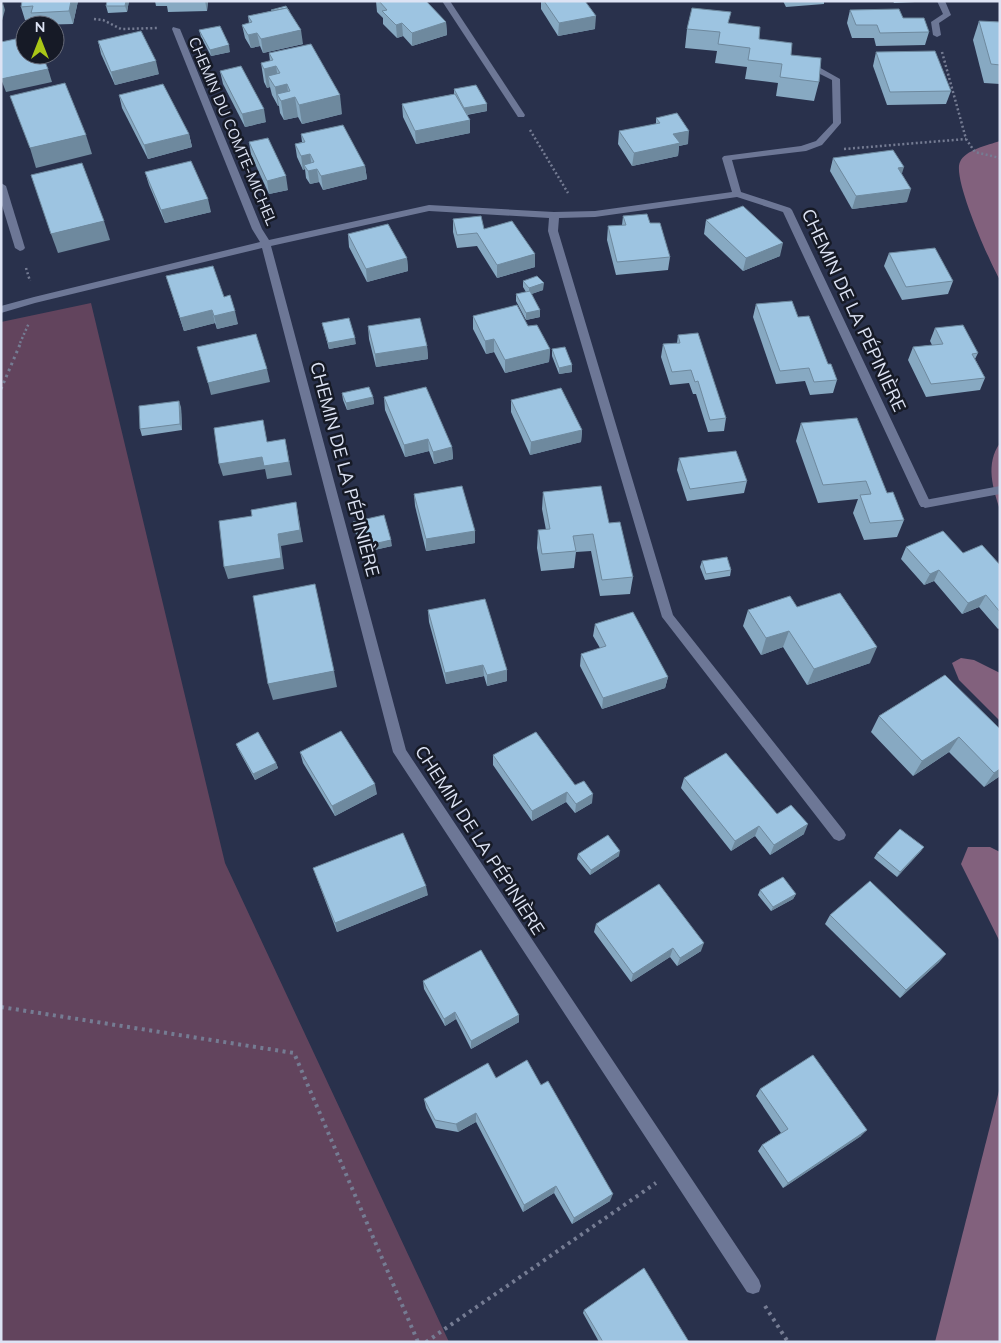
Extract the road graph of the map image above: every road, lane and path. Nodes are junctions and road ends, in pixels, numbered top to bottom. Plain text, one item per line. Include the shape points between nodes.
1 (446, 1) edge
2 (941, 1) edge
3 (94, 19) dead end
4 (176, 29) joint
5 (937, 35) joint
6 (801, 61) edge
7 (521, 115) joint
8 (966, 139) junction
9 (819, 143) junction
10 (1000, 158) edge
11 (1, 186) edge
12 (737, 194) junction
13 (572, 200) dead end
14 (554, 215) junction
15 (266, 244) junction
16 (20, 248) dead end
17 (34, 300) junction
18 (1, 310) edge
19 (1, 389) edge
20 (1000, 490) edge
21 (839, 835) dead end
22 (1, 1007) edge
23 (675, 1170) junction
24 (753, 1286) joint
25 (418, 1342) edge
26 (426, 1342) edge
27 (788, 1342) edge

1 - 7 street
2 - 5 street via 947,15 935,22
3 - 4 path via 121,29
4 - 15 street, CHEMIN DU COMTE-MICHEL via 257,229
5 - 8 path
6 - 9 street via 836,78 837,123
7 - 13 path
8 - 9 path via 842,149
8 - 10 path via 976,152
9 - 12 street via 803,149 727,158
11 - 16 street
12 - 14 street, CHEMIN DE LA PÉPINIÈRE via 595,214
12 - 20 street, CHEMIN DE LA PÉPINIÈRE via 787,210 925,504
14 - 15 street, CHEMIN DE LA PÉPINIÈRE via 429,208
14 - 21 street via 552,231 668,617
15 - 17 street, CHEMIN DE LA PÉPINIÈRE
15 - 23 street, CHEMIN DE LA PÉPINIÈRE via 400,752
17 - 18 street, CHEMIN DE LA PÉPINIÈRE
17 - 19 path via 30,321
22 - 25 path via 294,1053
23 - 24 street, CHEMIN DE LA PÉPINIÈRE
23 - 26 path
24 - 27 path

